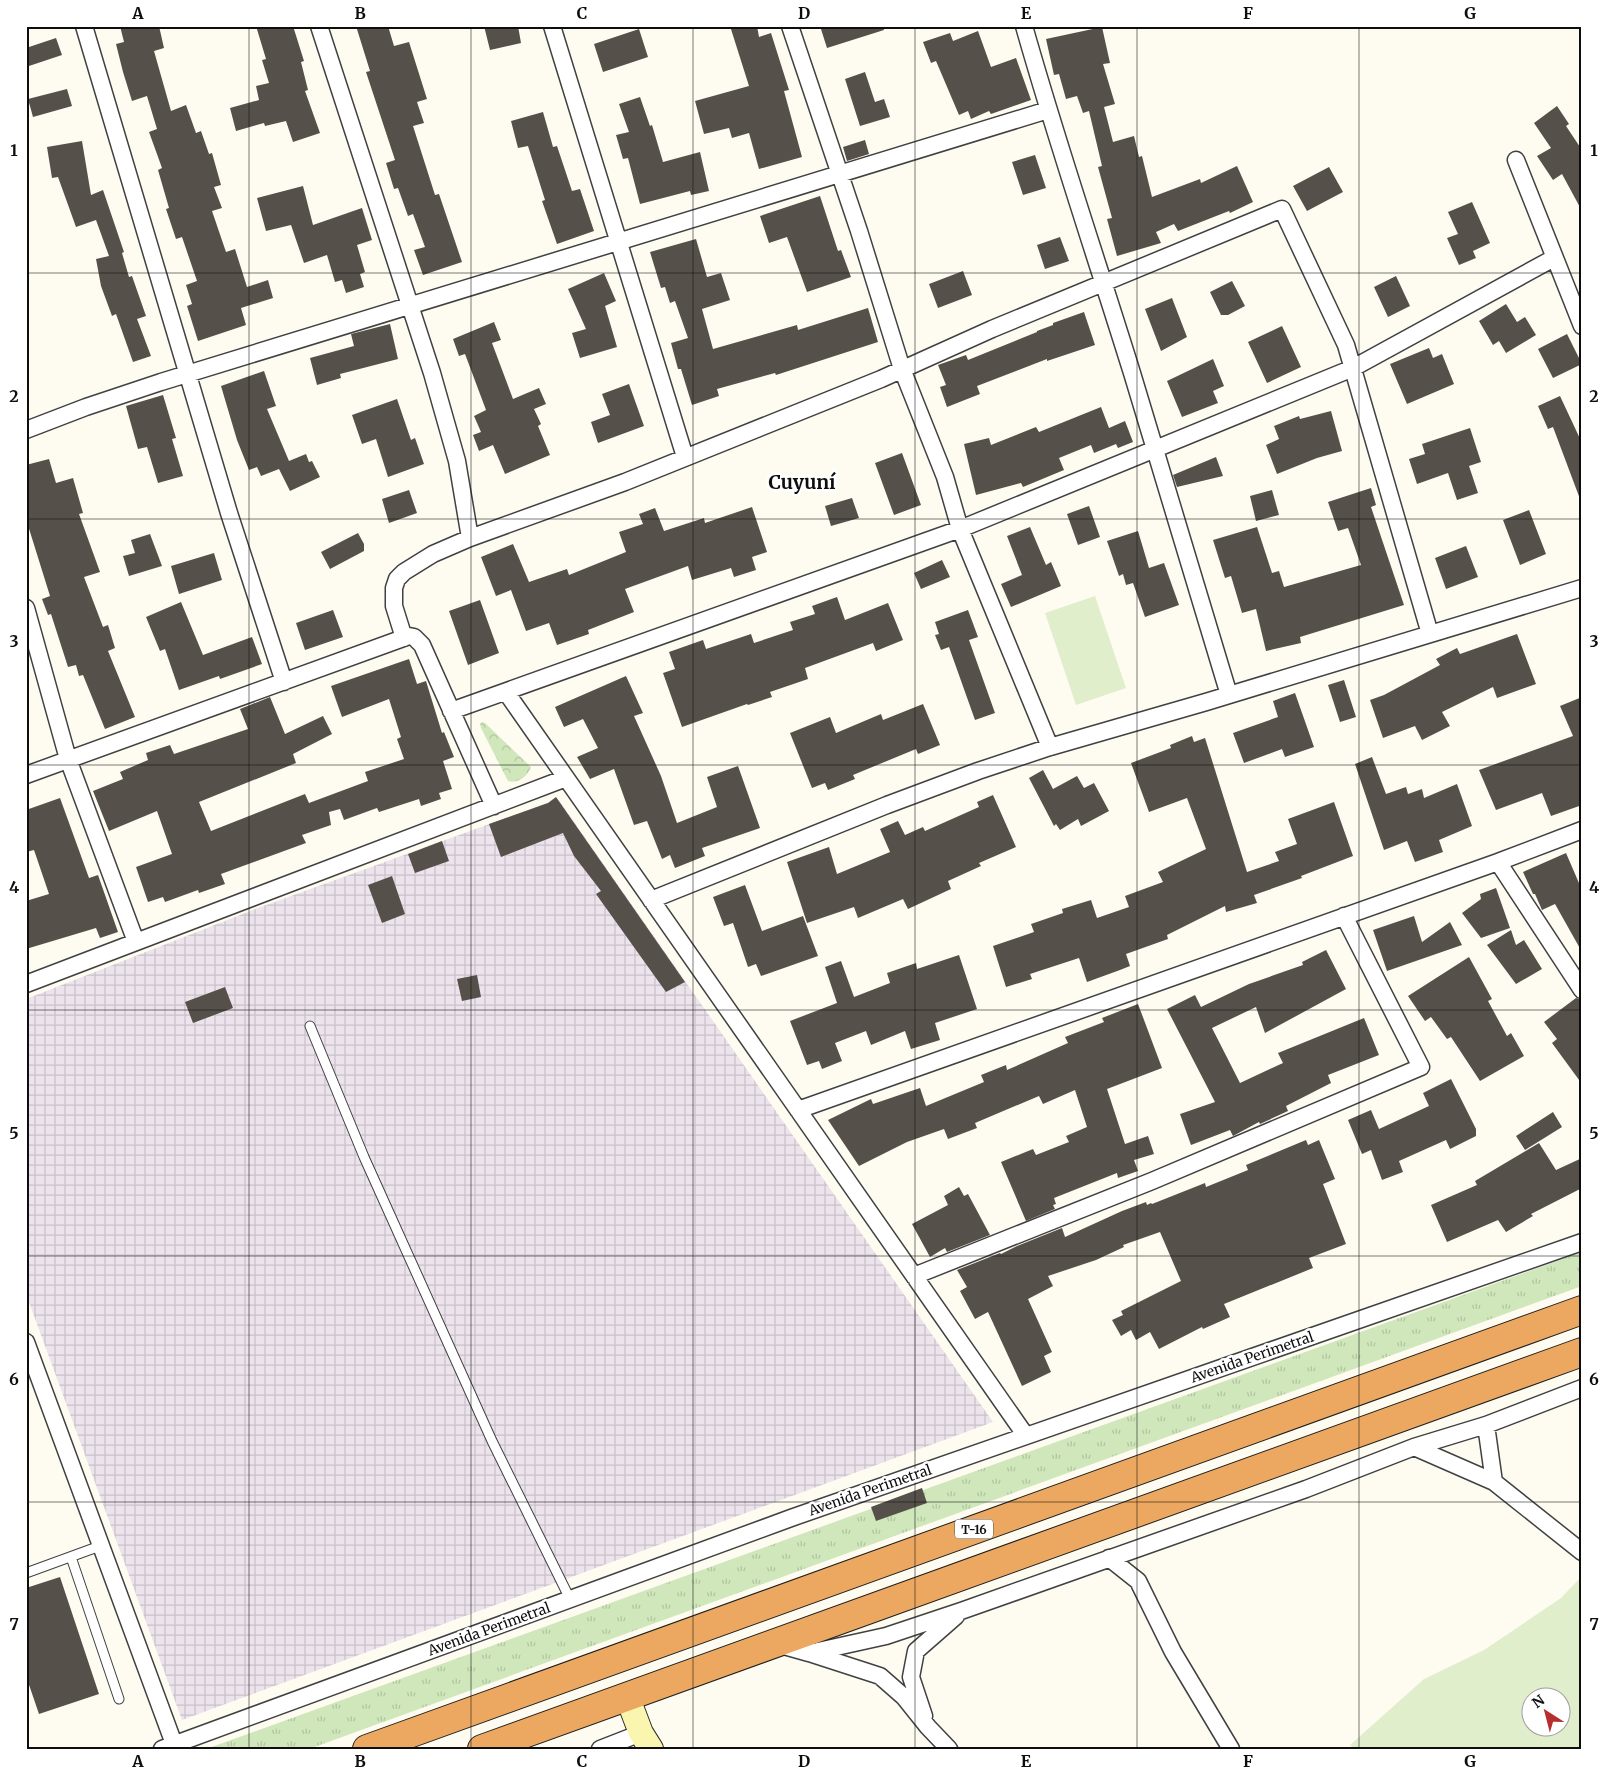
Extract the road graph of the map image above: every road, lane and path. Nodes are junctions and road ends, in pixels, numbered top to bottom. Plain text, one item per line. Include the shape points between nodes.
1 (84, 26) edge
2 (319, 26) edge
3 (552, 26) edge
4 (790, 26) edge
5 (1024, 26) edge
6 (1048, 110) junction
7 (1516, 160) dead end
8 (839, 175) junction
9 (619, 243) junction
10 (1554, 258) junction
11 (1104, 282) junction
12 (410, 306) junction
13 (1582, 326) edge
14 (1353, 368) junction
15 (902, 369) junction
16 (187, 374) junction
17 (26, 430) edge
18 (1154, 449) junction
19 (685, 457) junction
20 (960, 529) junction
21 (470, 538) junction
22 (1582, 588) edge
23 (26, 608) edge
24 (1430, 634) junction
25 (404, 638) junction
26 (284, 682) junction
27 (506, 692) junction
28 (1229, 695) junction
29 (451, 711) junction
30 (1050, 747) junction
31 (68, 760) junction
32 (26, 775) edge
33 (566, 778) junction
34 (494, 806) junction
35 (1582, 830) edge
36 (1498, 862) junction
37 (651, 900) junction
38 (1344, 916) junction
39 (136, 942) junction
40 (26, 984) edge
41 (1582, 990) edge
42 (310, 1026) dead end
43 (798, 1110) junction
44 (1582, 1242) edge
45 (914, 1276) junction
46 (1582, 1310) edge
47 (26, 1342) edge
48 (1582, 1352) edge
49 (1582, 1388) edge
50 (1486, 1425) junction
51 (1026, 1436) junction
52 (1414, 1448) junction
53 (1494, 1482) junction
54 (100, 1546) junction
55 (1582, 1552) edge
56 (71, 1557) junction
57 (1110, 1558) junction
58 (26, 1573) edge
59 (570, 1599) junction
60 (961, 1611) junction
61 (774, 1643) junction
62 (809, 1652) junction
63 (627, 1696) junction
64 (120, 1699) dead end
65 (928, 1727) junction
66 (646, 1741) edge
67 (168, 1747) edge
68 (367, 1749) edge
69 (482, 1749) edge
70 (600, 1749) edge
71 (949, 1749) edge
72 (1231, 1749) edge

1 - 16 street
2 - 12 street
3 - 9 street
4 - 8 street
5 - 6 street
6 - 8 street
6 - 11 street
7 - 10 street
8 - 9 street
8 - 15 street
9 - 12 street
9 - 19 street
10 - 13 street
10 - 14 street
11 - 14 street via 1282,209 1346,345
11 - 15 street
11 - 18 street
12 - 16 street
12 - 21 street via 456,461
14 - 18 street
14 - 24 street
15 - 19 street
15 - 20 street via 945,477
16 - 17 street
16 - 26 street
18 - 20 street
18 - 28 street
19 - 21 street
20 - 27 street
20 - 30 street
21 - 25 street via 418,562 397,579 394,606
22 - 24 street
23 - 31 street
24 - 28 street
25 - 26 street
25 - 29 street via 414,637 422,645
26 - 31 street
27 - 29 street
27 - 33 street
28 - 30 street
29 - 34 street
30 - 37 street via 887,805
31 - 32 street
31 - 39 street
33 - 34 street
33 - 37 street
34 - 39 street
35 - 36 street
36 - 38 street
36 - 41 street
37 - 43 street
38 - 43 street
38 - 45 street via 1421,1068
39 - 40 street
42 - 59 lane via 364,1157 476,1405
43 - 45 street
44 - 51 street, Avenida Perimetral
45 - 51 street
46 - 68 highway, T-16
47 - 54 street
48 - 61 highway
49 - 50 street
50 - 52 street
50 - 53 street
51 - 59 street, Avenida Perimetral
52 - 53 street
52 - 57 street
53 - 55 street
54 - 56 lane
54 - 67 street
56 - 58 lane
56 - 64 lane
57 - 60 street
57 - 72 street via 1138,1581 1173,1652
59 - 67 street, Avenida Perimetral
60 - 62 street via 886,1636
60 - 65 street via 916,1651 911,1677
61 - 62 street
61 - 63 highway
62 - 65 street via 880,1676 904,1697
63 - 66 street
63 - 69 highway
65 - 71 street
66 - 70 street

